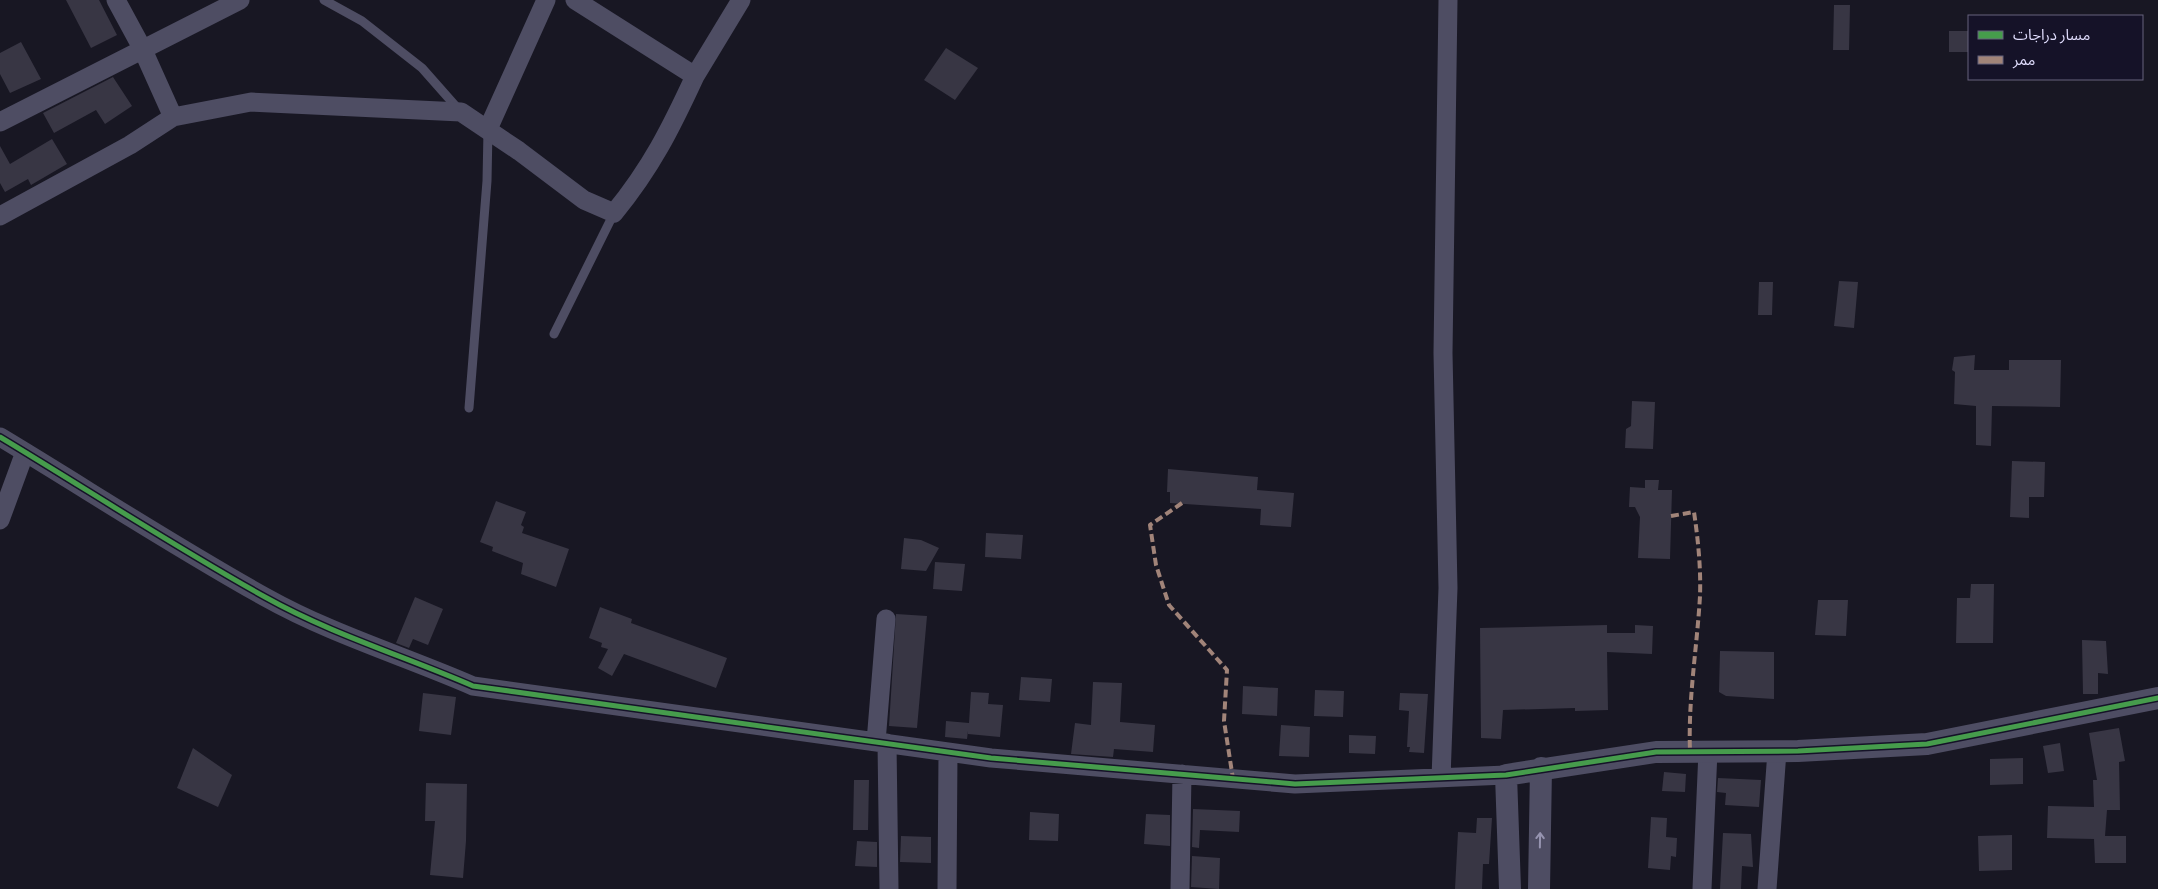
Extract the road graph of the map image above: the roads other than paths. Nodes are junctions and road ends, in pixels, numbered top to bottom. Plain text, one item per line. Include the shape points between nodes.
1 (116, 0) edge
2 (240, 0) edge
3 (324, 0) edge
4 (546, 0) edge
5 (575, 0) edge
6 (741, 0) edge
7 (1448, 0) edge
8 (142, 48) junction
9 (695, 76) junction
10 (461, 112) junction
11 (173, 117) junction
12 (0, 122) edge
13 (488, 130) junction
14 (614, 213) junction
15 (0, 216) edge
16 (554, 334) dead end
17 (470, 408) dead end
18 (0, 437) edge
19 (25, 452) junction
20 (0, 520) edge
21 (886, 619) dead end
22 (2158, 698) edge
23 (881, 743) junction
24 (1708, 751) junction
25 (1777, 751) junction
26 (948, 753) junction
27 (1541, 768) junction
28 (1182, 774) junction
29 (1506, 775) junction
30 (1441, 778) junction
31 (888, 889) edge
32 (947, 889) edge
33 (1180, 889) edge
34 (1510, 889) edge
35 (1539, 889) edge
36 (1702, 889) edge
37 (1766, 889) edge

1 - 8 street
2 - 8 street
3 - 10 lane via 362,21 422,68
4 - 13 street
5 - 9 street
6 - 9 street
7 - 30 street via 1443,353 1448,588
8 - 11 street
8 - 12 street
9 - 14 street via 667,137 637,185
10 - 11 street via 251,102
10 - 13 street
11 - 15 street via 130,145
13 - 14 street via 584,200
13 - 17 lane
14 - 16 lane
18 - 19 street
19 - 20 street
19 - 23 street via 266,598 356,641 418,662 473,686
21 - 23 street
22 - 25 street via 1927,744
23 - 26 street
23 - 31 street
24 - 25 street
24 - 27 street via 1656,752
24 - 36 street
25 - 37 street
26 - 28 street
26 - 32 street
27 - 29 street
35 -> 27 street
28 - 30 street via 1295,784
28 - 33 street
29 - 30 street
29 - 34 street

